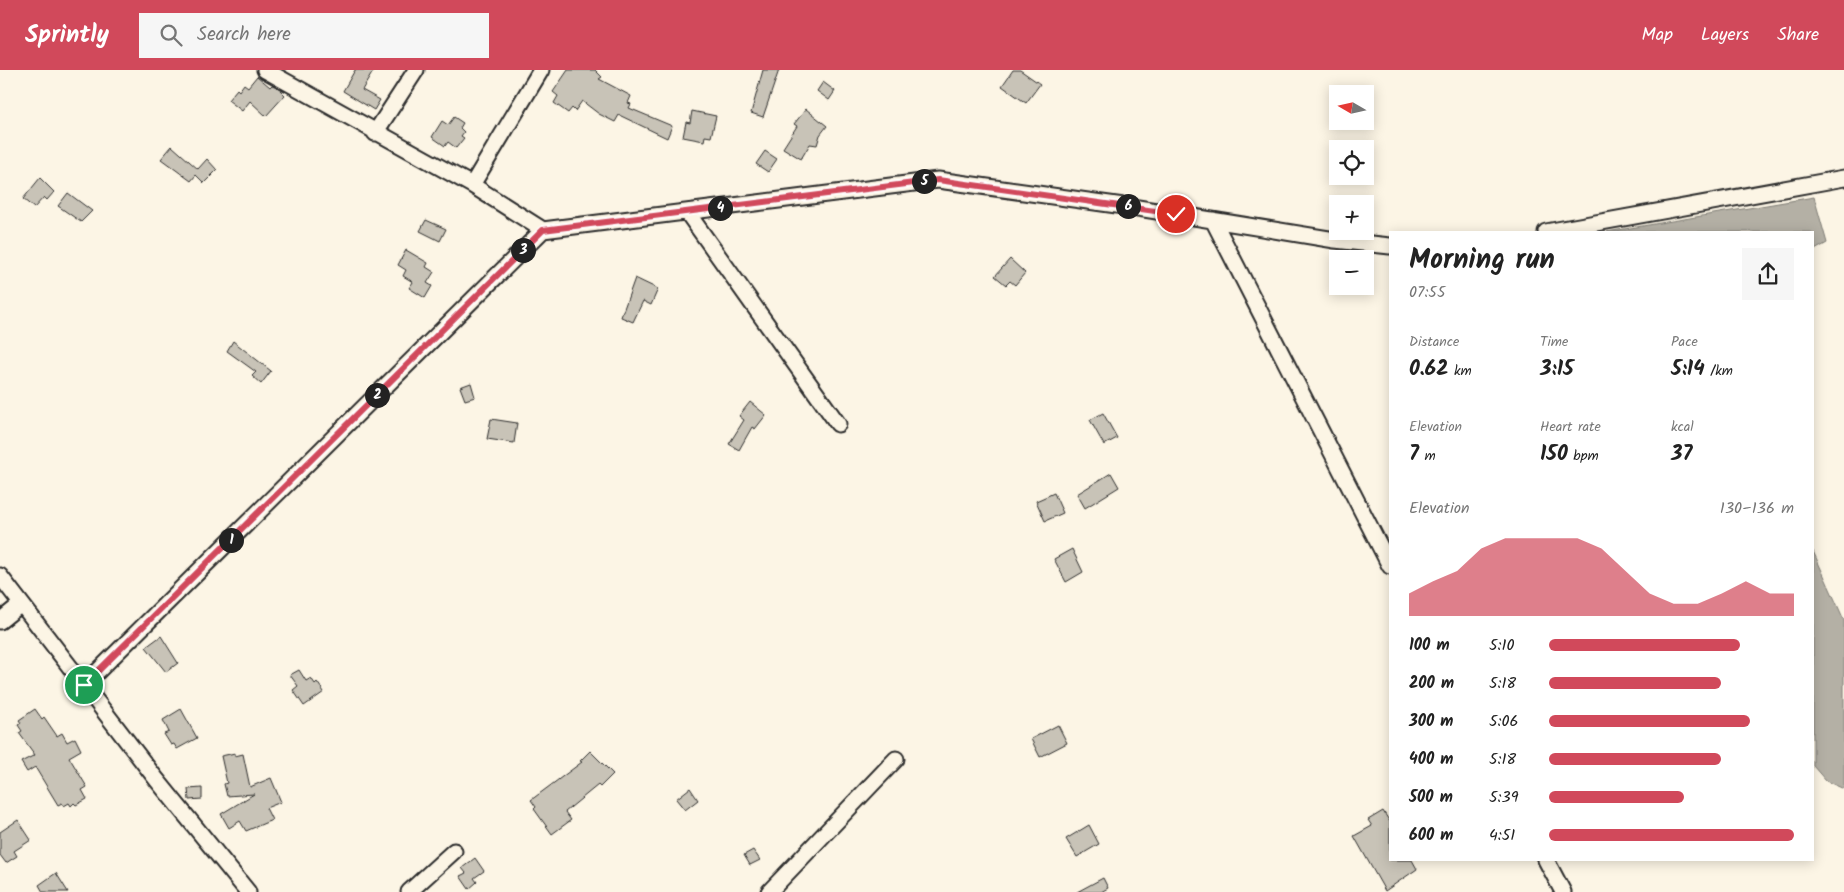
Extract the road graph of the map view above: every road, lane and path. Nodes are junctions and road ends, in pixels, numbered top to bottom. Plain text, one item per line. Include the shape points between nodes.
1 (265, 70) edge
2 (416, 70) edge
3 (541, 70) edge
4 (375, 133) junction
5 (1844, 178) edge
6 (472, 186) junction
7 (687, 212) junction
8 (1213, 220) junction
9 (543, 230) junction
10 (1552, 231) edge
11 (1389, 246) edge
12 (838, 424) dead end
13 (1389, 564) edge
14 (0, 576) edge
15 (21, 604) junction
16 (0, 621) edge
17 (84, 685) junction
18 (896, 759) dead end
19 (454, 851) dead end
20 (1547, 861) edge
21 (248, 892) edge
22 (409, 892) edge
23 (770, 892) edge
24 (1563, 892) edge

1 - 4 street
2 - 4 street
3 - 6 street
4 - 6 street
5 - 10 street
6 - 9 street
7 - 8 street via 938,180
7 - 9 street
7 - 12 street
8 - 11 street
8 - 13 street
9 - 17 street
14 - 15 street
15 - 16 street
15 - 17 street
17 - 21 street via 156,780
18 - 23 street
19 - 22 street
20 - 24 street

